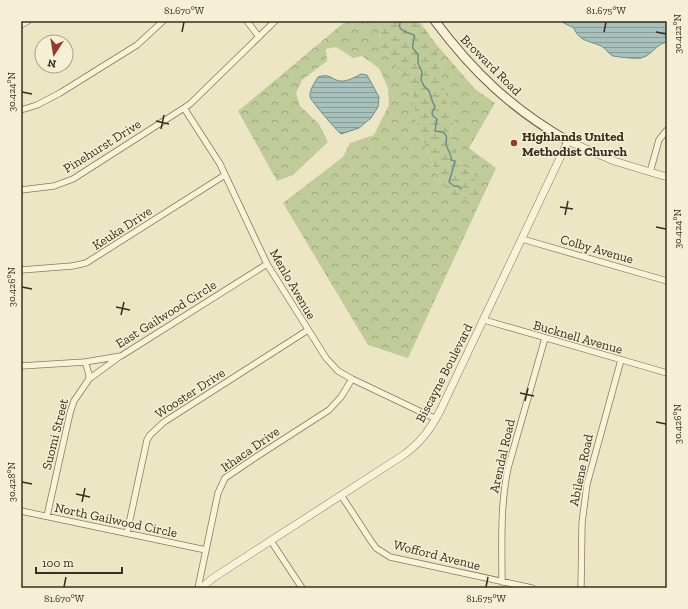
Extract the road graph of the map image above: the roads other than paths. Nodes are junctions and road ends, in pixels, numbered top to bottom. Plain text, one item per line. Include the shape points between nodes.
1 (28, 21) edge
2 (163, 21) edge
3 (247, 21) edge
4 (275, 21) edge
5 (434, 21) edge
6 (21, 25) edge
7 (259, 37) junction
8 (184, 108) junction
9 (21, 110) edge
10 (667, 130) edge
11 (568, 141) junction
12 (650, 172) junction
13 (225, 175) junction
14 (667, 177) edge
15 (21, 190) edge
16 (522, 239) junction
17 (267, 264) junction
18 (21, 270) edge
19 (667, 281) edge
20 (484, 320) junction
21 (308, 330) junction
22 (545, 338) junction
23 (121, 356) junction
24 (621, 360) junction
25 (84, 362) junction
26 (21, 366) edge
27 (667, 373) edge
28 (88, 379) junction
29 (352, 379) junction
30 (436, 419) junction
31 (341, 496) junction
32 (21, 511) edge
33 (47, 516) junction
34 (127, 533) junction
35 (271, 541) junction
36 (206, 550) junction
37 (502, 582) junction
38 (200, 588) edge
39 (302, 588) edge
40 (532, 588) edge
41 (581, 588) edge

1 - 6 street
2 - 9 street via 137,45 60,93 38,105
3 - 7 street
4 - 7 street, Pinehurst Drive
5 - 11 main road, Broward Road via 490,85 530,117
7 - 8 street, Pinehurst Drive
8 - 13 street, Menlo Avenue
8 - 15 street, Pinehurst Drive via 73,178 54,186
10 - 12 street via 659,140
11 - 12 street, Broward Road via 614,161
11 - 16 street, Biscayne Boulevard
12 - 14 street, Broward Road
13 - 17 street, Menlo Avenue
13 - 18 street, Keuka Drive via 86,263
16 - 19 street, Colby Avenue
16 - 20 street, Biscayne Boulevard
17 - 21 street, Menlo Avenue
17 - 23 street, East Gailwood Circle
20 - 22 street, Bucknell Avenue
20 - 30 street, Biscayne Boulevard
21 - 29 street, Menlo Avenue via 332,366
21 - 34 street, Wooster Drive via 164,422 150,435
22 - 24 street, Bucknell Avenue
22 - 37 street, Arendal Road via 505,484
23 - 25 street, East Gailwood Circle
23 - 28 street
24 - 27 street, Bucknell Avenue
24 - 41 street, Abilene Road via 586,491 582,523
25 - 26 street, East Gailwood Circle
25 - 28 street via 89,374
28 - 33 street, Suomi Street via 74,401 70,413
29 - 30 street, Menlo Avenue
29 - 36 street, Ithaca Drive via 329,410 225,478 218,493
30 - 31 street, Biscayne Boulevard via 427,434 413,448
31 - 35 street, Biscayne Boulevard
31 - 37 street, Wofford Avenue via 376,548 390,557
32 - 33 street, North Gailwood Circle
33 - 34 street, North Gailwood Circle
34 - 36 street, North Gailwood Circle
35 - 38 street, Biscayne Boulevard
35 - 39 street
36 - 38 street, Ithaca Drive
37 - 40 street, Wofford Avenue

